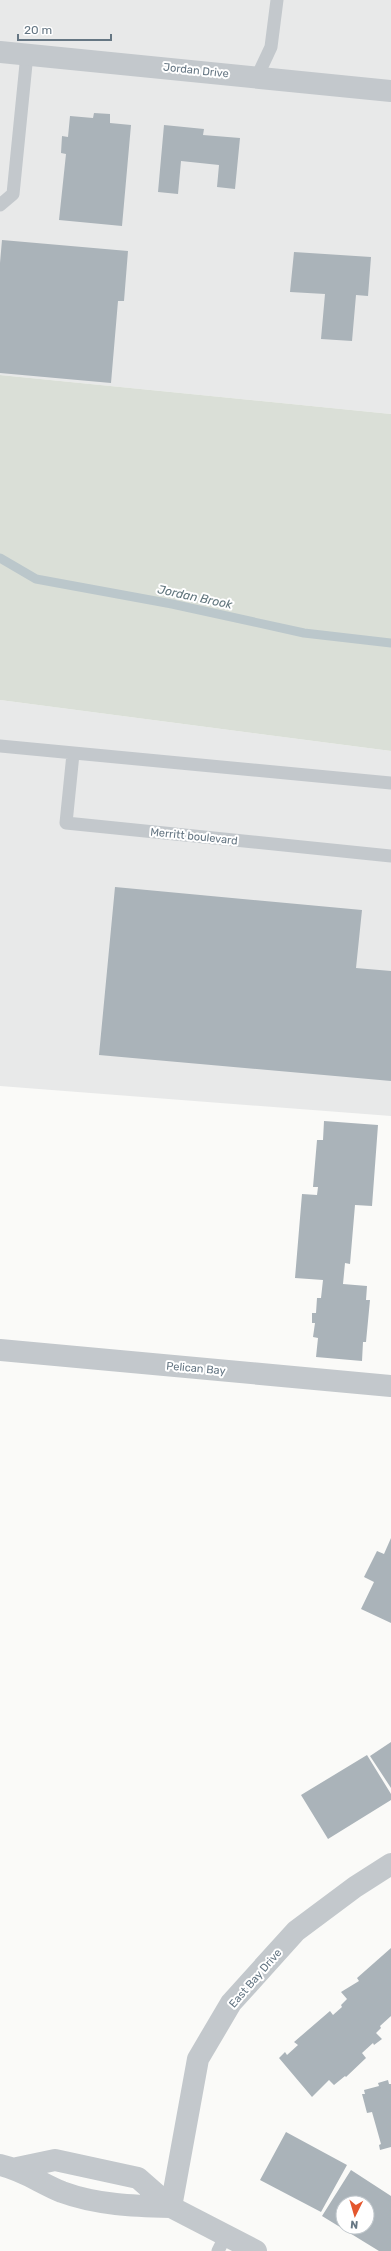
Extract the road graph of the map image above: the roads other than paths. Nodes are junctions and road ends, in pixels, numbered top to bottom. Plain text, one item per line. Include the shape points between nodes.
1 (277, 0) edge
2 (0, 52) edge
3 (27, 54) junction
4 (257, 77) junction
5 (391, 91) edge
6 (0, 205) edge
7 (0, 746) edge
8 (73, 754) junction
9 (391, 783) edge
10 (391, 856) edge
11 (0, 1350) edge
12 (391, 1386) edge
13 (391, 1864) edge
14 (8, 2167) edge
15 (171, 2207) junction
16 (222, 2243) edge
17 (256, 2251) edge

1 - 4 lane via 272,47
2 - 3 street, Jordan Drive
3 - 4 street, Jordan Drive
3 - 6 lane via 13,194
4 - 5 street, Jordan Drive
7 - 8 lane
8 - 9 lane
8 - 10 lane, Merritt boulevard via 66,823
11 - 12 street, Pelican Bay
13 - 15 street, East Bay Drive via 296,1931 231,2003 198,2059
14 - 15 street via 62,2192 121,2206
14 - 15 street via 55,2160 138,2178
15 - 16 street
16 - 17 street

